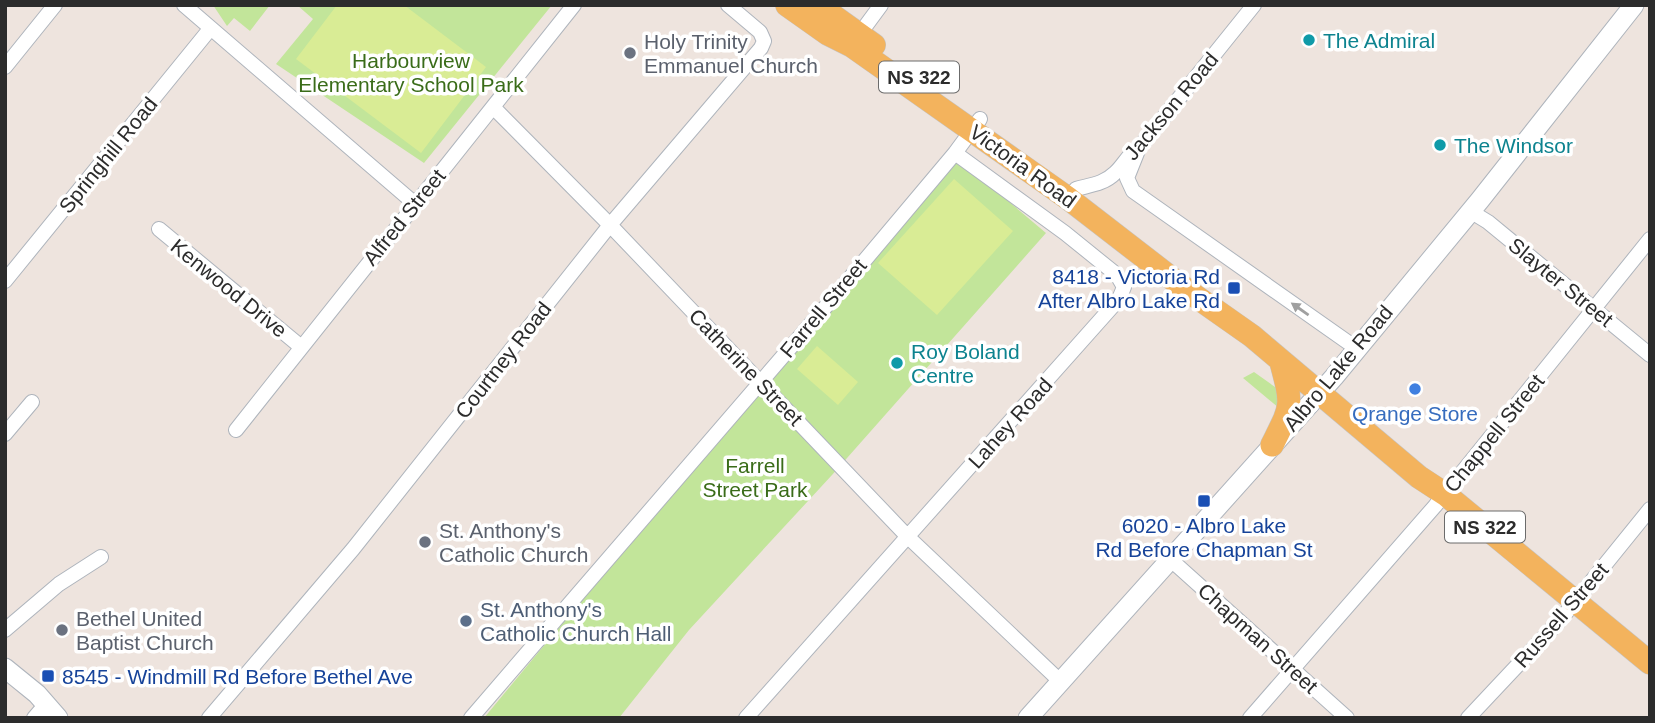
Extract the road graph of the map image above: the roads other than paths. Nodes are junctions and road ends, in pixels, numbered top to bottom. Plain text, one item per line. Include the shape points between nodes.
1 (55, 5) edge
2 (184, 5) edge
3 (574, 5) edge
4 (728, 5) edge
5 (786, 5) edge
6 (818, 5) edge
7 (881, 5) edge
8 (1254, 5) edge
9 (1634, 5) edge
10 (210, 29) junction
11 (855, 40) junction
12 (5, 67) edge
13 (494, 108) junction
14 (976, 125) junction
15 (1139, 148) junction
16 (955, 153) junction
17 (1076, 189) junction
18 (414, 203) junction
19 (1470, 211) junction
20 (610, 225) junction
21 (159, 229) dead end
22 (1650, 239) edge
23 (5, 281) edge
24 (1594, 308) junction
25 (1252, 337) junction
26 (300, 346) junction
27 (1356, 348) junction
28 (1650, 355) edge
29 (1281, 362) junction
30 (760, 382) junction
31 (1319, 392) junction
32 (32, 402) dead end
33 (236, 430) dead end
34 (5, 434) edge
35 (1272, 445) junction
36 (1445, 494) junction
37 (1650, 509) edge
38 (907, 536) junction
39 (101, 557) dead end
40 (1170, 559) junction
41 (1575, 601) junction
42 (5, 630) edge
43 (1650, 663) edge
44 (5, 668) edge
45 (1293, 669) junction
46 (1061, 682) junction
47 (46, 713) edge
48 (209, 718) edge
49 (471, 718) edge
50 (746, 718) edge
51 (1028, 718) edge
52 (1250, 718) edge
53 (1347, 718) edge
54 (1468, 718) edge

1 - 12 street
2 - 10 street
3 - 13 street, Alfred Street
4 - 20 street, Courtney Road via 761,32 761,48
5 - 11 main road, Victoria Road / NS 322 via 828,34
6 - 11 main road, Victoria Road / NS 322
7 - 11 street
8 - 15 street, Jackson Road
9 - 19 street, Albro Lake Road
10 - 18 street
10 - 23 street, Springhill Road
11 - 14 main road, Victoria Road / NS 322
13 - 18 street, Alfred Street
13 - 20 street, Catherine Street
14 - 16 street, Farrell Street
14 - 17 main road, Victoria Road / NS 322
14 - 25 main road, Victoria Road / NS 322
15 - 17 street, Jackson Road via 1102,182
27 -> 15 street via 1133,191 1127,178
16 - 30 street, Farrell Street
16 - 38 street, Lahey Road via 1065,233 1117,275 1124,287 1119,299
17 - 25 main road, Victoria Road / NS 322 via 1196,279
18 - 26 street, Alfred Street
19 - 24 street, Slayter Street
19 - 27 street, Albro Lake Road
20 - 30 street, Catherine Street
20 - 48 street, Courtney Road via 353,549
21 - 26 street, Kenwood Drive
22 - 24 street, Chappell Street
24 - 28 street, Slayter Street
24 - 36 street, Chappell Street
25 - 29 main road, Victoria Road / NS 322
26 - 33 street, Alfred Street
27 - 31 street, Albro Lake Road
29 - 31 main road, Victoria Road / NS 322
29 - 35 main road via 1290,401
30 - 38 street, Catherine Street
30 - 49 street, Farrell Street
31 - 35 street, Albro Lake Road
31 - 36 main road, Victoria Road / NS 322
32 - 34 street
35 - 40 street, Albro Lake Road
36 - 41 main road, Victoria Road / NS 322
36 - 45 street, Chappell Street
37 - 41 street, Russell Street
38 - 46 street, Catherine Street
38 - 50 street, Lahey Road
39 - 42 street via 59,584
40 - 45 street, Chapman Street
40 - 46 street, Albro Lake Road
41 - 43 main road, Victoria Road / NS 322
41 - 54 street, Russell Street
44 - 47 street
45 - 52 street, Chappell Street
45 - 53 street, Chapman Street
46 - 51 street, Albro Lake Road

